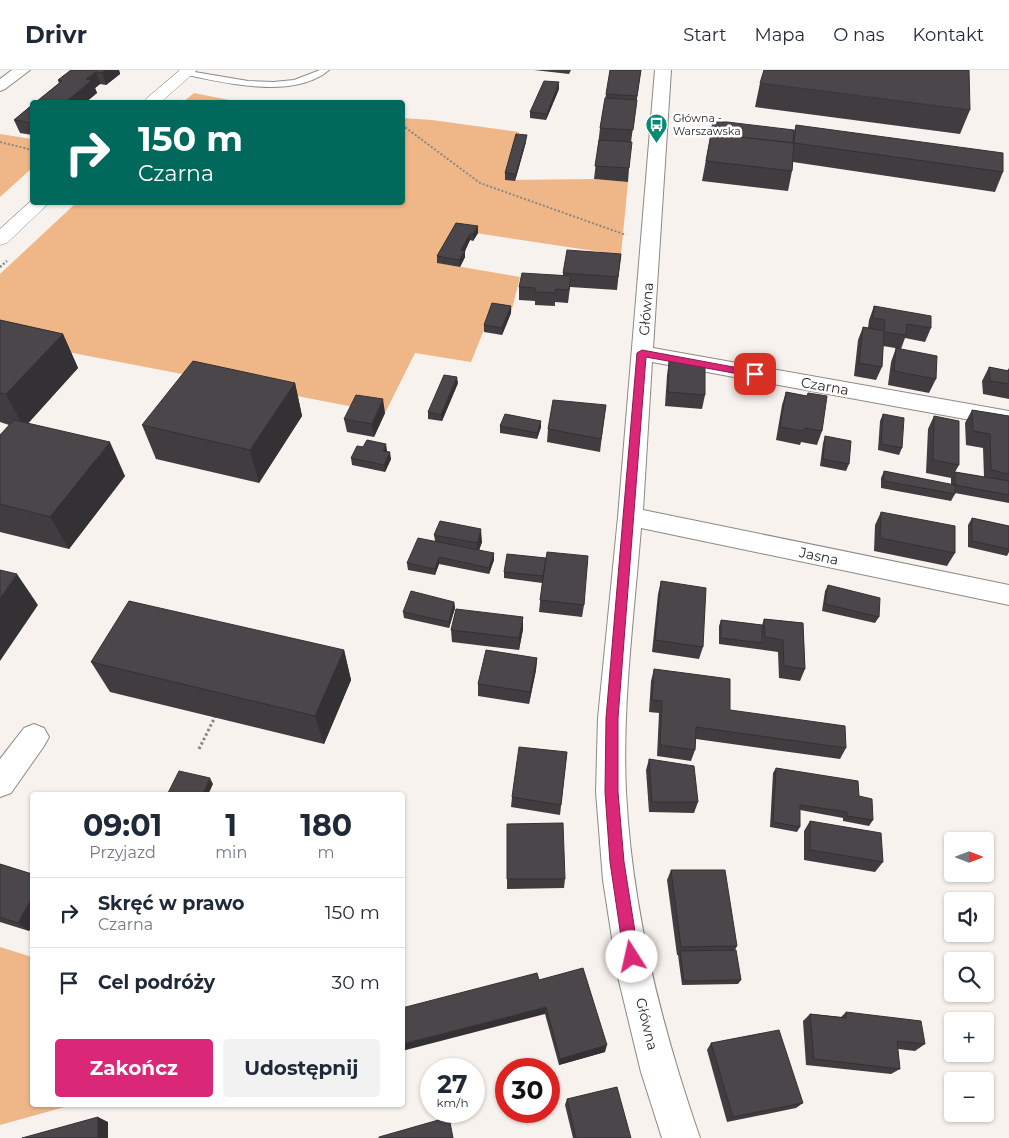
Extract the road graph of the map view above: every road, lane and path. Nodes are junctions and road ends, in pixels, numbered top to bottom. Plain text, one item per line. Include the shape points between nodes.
1 (22, 70) edge
2 (325, 70) edge
3 (663, 70) edge
4 (187, 71) edge
5 (0, 86) edge
6 (154, 100) edge
7 (405, 127) edge
8 (0, 142) edge
9 (30, 150) edge
10 (38, 205) edge
11 (0, 239) edge
12 (651, 241) junction
13 (642, 353) junction
14 (1009, 419) edge
15 (630, 517) junction
16 (1009, 595) edge
17 (215, 718) edge
18 (34, 737) dead end
19 (199, 749) dead end
20 (0, 784) edge
21 (681, 1138) edge

1 - 5 street
2 - 4 lane via 306,80 285,84
3 - 12 street, Główna
4 - 6 street
7 - 12 path via 480,183
8 - 9 path
10 - 11 street
12 - 13 street, Główna
13 - 14 street, Czarna
13 - 15 street, Główna
15 - 16 street, Jasna
15 - 21 street, Główna via 612,718 611,792 619,880 635,977 659,1072
17 - 19 path
18 - 20 street

